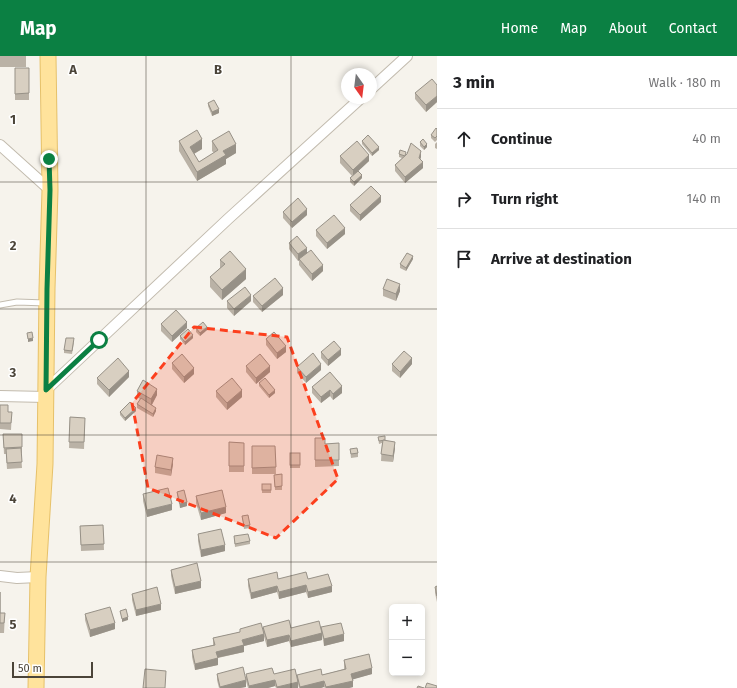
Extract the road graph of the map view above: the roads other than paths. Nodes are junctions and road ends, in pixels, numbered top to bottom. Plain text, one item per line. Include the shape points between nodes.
1 (48, 56) edge
2 (407, 56) edge
3 (377, 84) edge
4 (354, 104) edge
5 (0, 145) edge
6 (50, 190) junction
7 (47, 303) junction
8 (0, 305) edge
9 (46, 393) junction
10 (0, 396) edge
11 (0, 576) edge
12 (38, 577) junction
13 (36, 688) edge

1 - 6 main road
2 - 3 street
4 - 9 street via 228,219
5 - 6 street
6 - 7 main road
7 - 8 lane via 17,302
7 - 9 main road
9 - 10 street
9 - 12 main road via 45,464
11 - 12 street
12 - 13 main road

